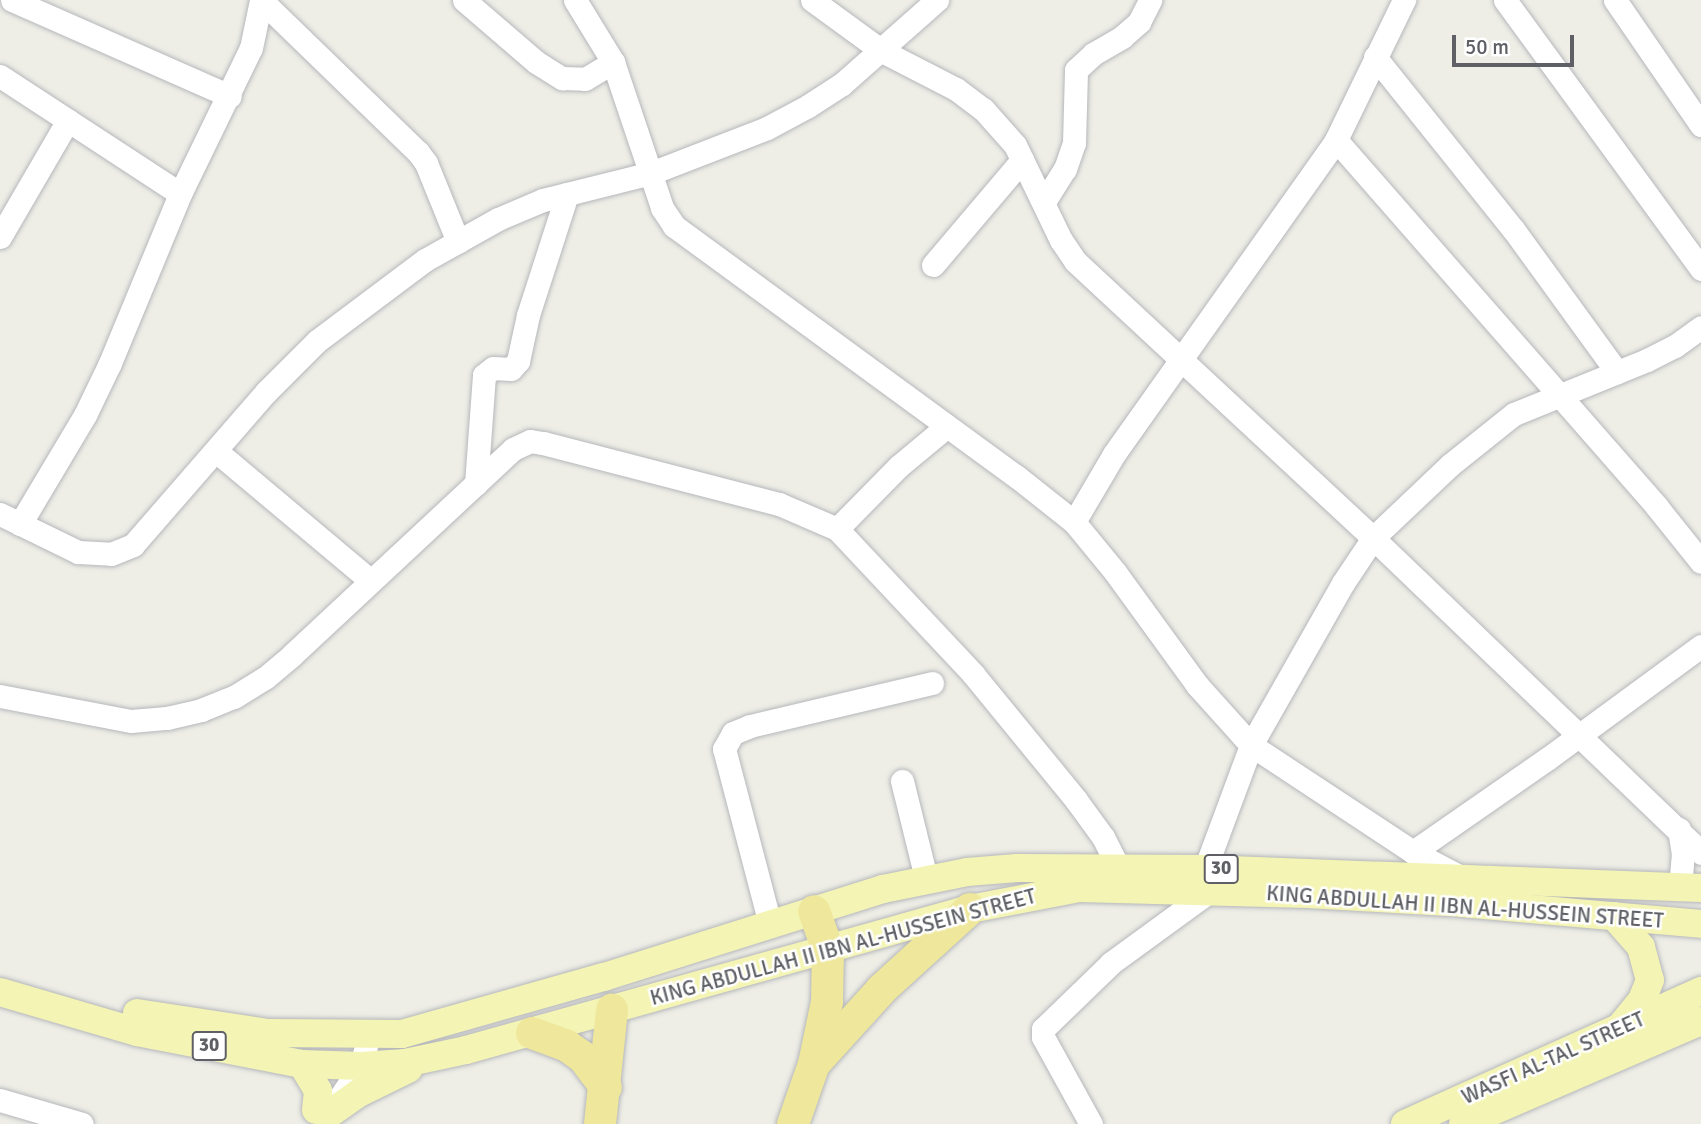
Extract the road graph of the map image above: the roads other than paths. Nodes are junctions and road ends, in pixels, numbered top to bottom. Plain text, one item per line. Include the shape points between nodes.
1 (12, 0) edge
2 (261, 0) edge
3 (464, 0) edge
4 (575, 0) edge
5 (812, 0) edge
6 (937, 0) edge
7 (1150, 0) edge
8 (1404, 0) edge
9 (1505, 0) edge
10 (1615, 0) edge
11 (882, 51) junction
12 (1375, 57) junction
13 (613, 62) junction
14 (0, 76) edge
15 (230, 96) junction
16 (68, 120) junction
17 (1701, 125) edge
18 (1336, 140) junction
19 (1022, 160) junction
20 (651, 173) junction
21 (180, 194) junction
22 (567, 194) junction
23 (1044, 202) junction
24 (0, 237) edge
25 (458, 242) junction
26 (933, 265) dead end
27 (1701, 269) edge
28 (1701, 327) edge
29 (1182, 362) junction
30 (1617, 372) junction
31 (1556, 395) junction
32 (947, 426) junction
33 (216, 451) junction
34 (476, 484) junction
35 (10, 519) edge
36 (1074, 522) junction
37 (837, 529) junction
38 (1373, 538) junction
39 (1701, 562) edge
40 (372, 581) junction
41 (1701, 646) edge
42 (932, 683) dead end
43 (0, 696) edge
44 (1577, 737) junction
45 (1251, 745) junction
46 (902, 781) dead end
47 (1679, 830) junction
48 (1413, 852) junction
49 (1701, 853) edge
50 (1119, 868) junction
51 (926, 878) junction
52 (1208, 880) junction
53 (1466, 880) junction
54 (1690, 888) edge
55 (970, 909) junction
56 (814, 911) junction
57 (1614, 916) junction
58 (770, 924) junction
59 (1701, 924) edge
60 (828, 950) junction
61 (0, 972) edge
62 (604, 977) junction
63 (1701, 991) edge
64 (0, 992) edge
65 (612, 1010) junction
66 (1701, 1021) edge
67 (1616, 1031) junction
68 (532, 1033) junction
69 (361, 1034) junction
70 (423, 1060) junction
71 (302, 1064) junction
72 (814, 1064) junction
73 (353, 1065) junction
74 (606, 1087) junction
75 (0, 1100) edge
76 (317, 1118) edge
77 (82, 1124) edge
78 (600, 1124) edge
79 (793, 1124) edge
80 (1091, 1124) edge
81 (1405, 1124) edge
82 (1463, 1124) edge

1 - 15 street
2 - 15 street via 251,48
2 - 25 street via 418,152
3 - 13 street via 536,62 562,78 585,79
4 - 13 street
5 - 11 street
6 - 11 street
7 - 23 street via 1139,22 1076,70 1073,143 1065,169
8 - 12 street
9 - 27 street
10 - 17 street
11 - 19 street via 956,89 983,109 1015,145
11 - 20 street via 808,106 766,128
12 - 18 street
12 - 30 street via 1513,229
13 - 20 street
14 - 16 street
15 - 21 street
16 - 21 street
16 - 24 street
18 - 29 street
18 - 31 street
19 - 23 street
19 - 26 street
20 - 22 street
20 - 32 street via 662,208 680,231
21 - 35 street via 100,384
22 - 25 street via 498,219
22 - 34 street via 518,361 511,369 493,368 484,375
23 - 29 street via 1075,261
25 - 33 street via 378,293 317,341
28 - 30 street via 1675,346
29 - 36 street via 1114,454
29 - 38 street
30 - 31 street
31 - 38 street via 1514,414 1484,436
31 - 39 street
32 - 36 street
32 - 37 street via 899,466
33 - 35 street via 133,545 122,551 78,552
33 - 40 street
34 - 37 street via 513,449 530,441 779,504
34 - 40 street
36 - 45 street via 1197,685
37 - 50 street via 973,674 1076,800
38 - 44 street
38 - 45 street
40 - 43 street via 265,678 201,710 131,721
41 - 44 street
42 - 58 street via 733,733 724,749
44 - 47 street
44 - 48 street
45 - 48 street
45 - 52 street
46 - 51 street
47 - 49 street
47 - 54 street
48 - 53 street
50 - 51 main road, KING ABDULLAH II IBN AL-HUSSEIN STREET / 30 via 1017,869
50 - 52 main road, KING ABDULLAH II IBN AL-HUSSEIN STREET / 30
51 - 56 main road, KING ABDULLAH II IBN AL-HUSSEIN STREET / 30
52 - 53 main road, KING ABDULLAH II IBN AL-HUSSEIN STREET / 30
52 - 55 main road, KING ABDULLAH II IBN AL-HUSSEIN STREET / 30 via 1079,888
52 - 57 main road, KING ABDULLAH II IBN AL-HUSSEIN STREET / 30
52 - 80 street via 1043,1029 1043,1037
53 - 54 main road, KING ABDULLAH II IBN AL-HUSSEIN STREET / 30
55 - 60 main road, KING ABDULLAH II IBN AL-HUSSEIN STREET / 30
55 - 72 highway via 882,989
56 - 58 main road, KING ABDULLAH II IBN AL-HUSSEIN STREET / 30
56 - 60 highway
57 - 59 main road, KING ABDULLAH II IBN AL-HUSSEIN STREET / 30
57 - 67 main road via 1641,947 1650,980 1642,1000
58 - 62 main road, KING ABDULLAH II IBN AL-HUSSEIN STREET / 30
60 - 65 main road, KING ABDULLAH II IBN AL-HUSSEIN STREET / 30
60 - 72 highway via 827,1002
61 - 69 main road, KING ABDULLAH II IBN AL-HUSSEIN STREET / 30 via 138,1013 268,1033
62 - 65 main road
62 - 69 main road, KING ABDULLAH II IBN AL-HUSSEIN STREET / 30 via 409,1032
63 - 67 main road, WASFI AL-TAL STREET
64 - 71 main road, KING ABDULLAH II IBN AL-HUSSEIN STREET / 30 via 137,1031
65 - 68 main road, KING ABDULLAH II IBN AL-HUSSEIN STREET / 30
65 - 74 highway
66 - 82 main road, WASFI AL-TAL STREET
67 - 81 main road, WASFI AL-TAL STREET
68 - 70 main road, KING ABDULLAH II IBN AL-HUSSEIN STREET / 30
68 - 74 highway via 583,1057
69 - 73 street
70 - 73 main road, KING ABDULLAH II IBN AL-HUSSEIN STREET / 30
70 - 76 main road
71 - 73 main road, KING ABDULLAH II IBN AL-HUSSEIN STREET / 30
71 - 76 main road via 318,1091
72 - 79 highway
73 - 76 street
74 - 78 highway
75 - 77 street

